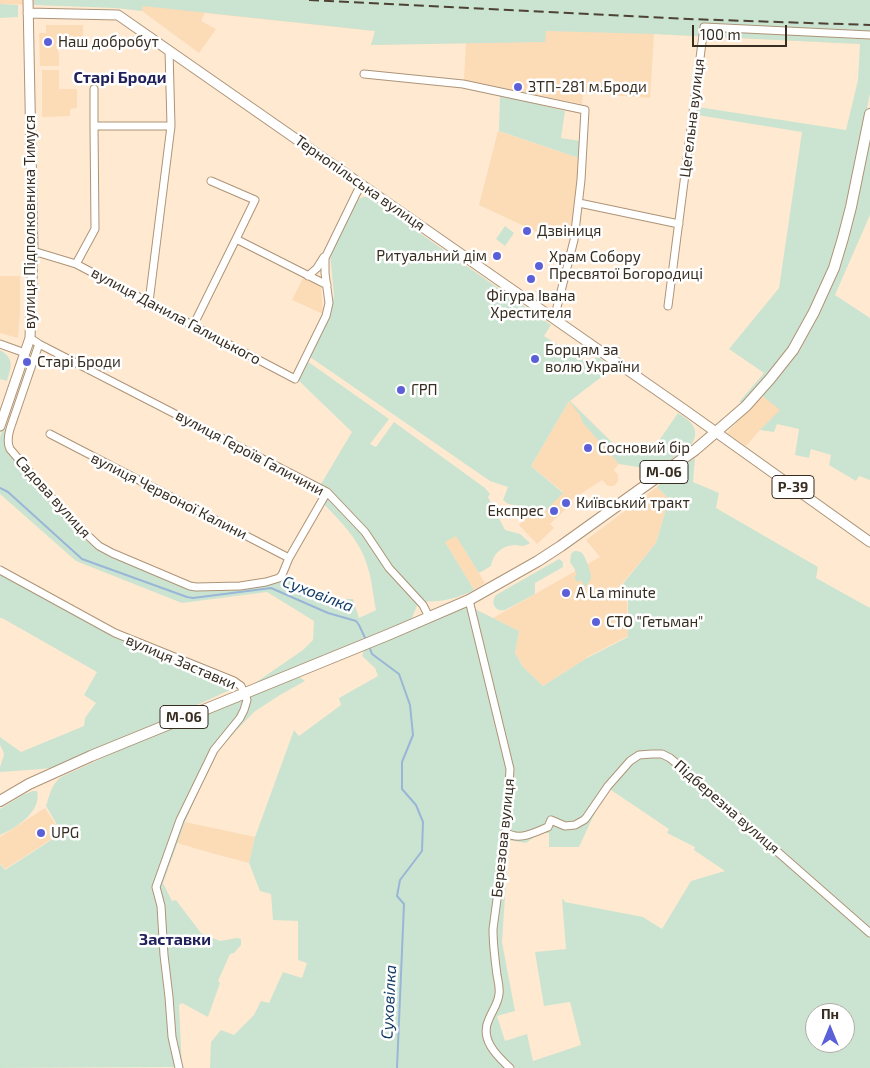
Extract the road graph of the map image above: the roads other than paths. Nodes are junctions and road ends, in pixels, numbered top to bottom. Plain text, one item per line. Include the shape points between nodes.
1 (28, 0) edge
2 (28, 13) junction
3 (870, 35) edge
4 (168, 50) junction
5 (364, 74) dead end
6 (94, 89) dead end
7 (870, 114) edge
8 (94, 126) junction
9 (171, 126) junction
10 (211, 181) dead end
11 (361, 184) junction
12 (579, 203) junction
13 (678, 224) junction
14 (236, 239) junction
15 (33, 251) junction
16 (328, 251) junction
17 (76, 264) junction
18 (308, 276) junction
19 (327, 285) junction
20 (149, 302) junction
21 (668, 306) dead end
22 (554, 319) junction
23 (193, 326) junction
24 (30, 338) junction
25 (0, 344) edge
26 (40, 344) junction
27 (25, 353) junction
28 (0, 426) edge
29 (716, 432) junction
30 (50, 434) dead end
31 (327, 492) junction
32 (870, 542) edge
33 (289, 558) junction
34 (0, 570) edge
35 (469, 600) junction
36 (429, 617) junction
37 (244, 693) junction
38 (0, 801) edge
39 (506, 832) junction
40 (870, 933) edge
41 (179, 1068) edge
42 (510, 1068) edge

1 - 2 main road, вулиця Підполковника Тимуся
2 - 4 main road, Тернопільська вулиця via 118,15
2 - 15 main road, вулиця Підполковника Тимуся
3 - 13 street, Цегельна вулиця via 704,27
4 - 9 street
4 - 11 main road, Тернопільська вулиця
5 - 12 street via 463,84 585,110
6 - 8 street
7 - 29 highway, М-06 via 844,238 824,290 793,350 746,406
8 - 9 street
8 - 17 street via 95,229
9 - 20 street
10 - 14 street via 255,200
11 - 16 street
11 - 22 main road, Тернопільська вулиця
12 - 13 street
12 - 22 street via 574,240
13 - 21 street, Цегельна вулиця
14 - 18 street
14 - 23 street
15 - 17 street, вулиця Данила Галицького
15 - 24 main road, вулиця Підполковника Тимуся
16 - 18 street
16 - 19 street via 325,264
17 - 20 street, вулиця Данила Галицького
18 - 19 street
19 - 23 street, вулиця Данила Галицького via 329,304 326,316 295,379
20 - 23 street, вулиця Данила Галицького
22 - 29 main road, Тернопільська вулиця
24 - 26 street, вулиця Героїв Галичини
24 - 27 main road, вулиця Підполковника Тимуся
25 - 27 street
26 - 31 street, вулиця Героїв Галичини
26 - 33 street, Садова вулиця via 8,435 8,445 89,537 112,553 190,586 240,586 279,578
27 - 28 main road, вулиця Підполковника Тимуся
29 - 32 main road, Тернопільська вулиця / Р-39
29 - 35 highway, М-06 via 561,546
30 - 33 street, вулиця Червоної Калини
31 - 33 street, Садова вулиця
31 - 36 street, вулиця Героїв Галичини via 365,532
34 - 37 street, вулиця Заставки via 114,633 234,682
35 - 36 highway, М-06
35 - 39 street, Березова вулиця via 510,770
36 - 37 highway, М-06
37 - 38 highway, М-06 via 47,775
37 - 41 street, вулиця Заставки via 247,700 244,710 214,750 180,820 156,887 161,906 172,1037
39 - 40 street, Підберезна вулиця via 520,837 548,827 551,820 565,826 578,824 630,761 639,755 662,754
39 - 42 street, Березова вулиця via 493,929 500,993 488,1020 486,1036 496,1056

